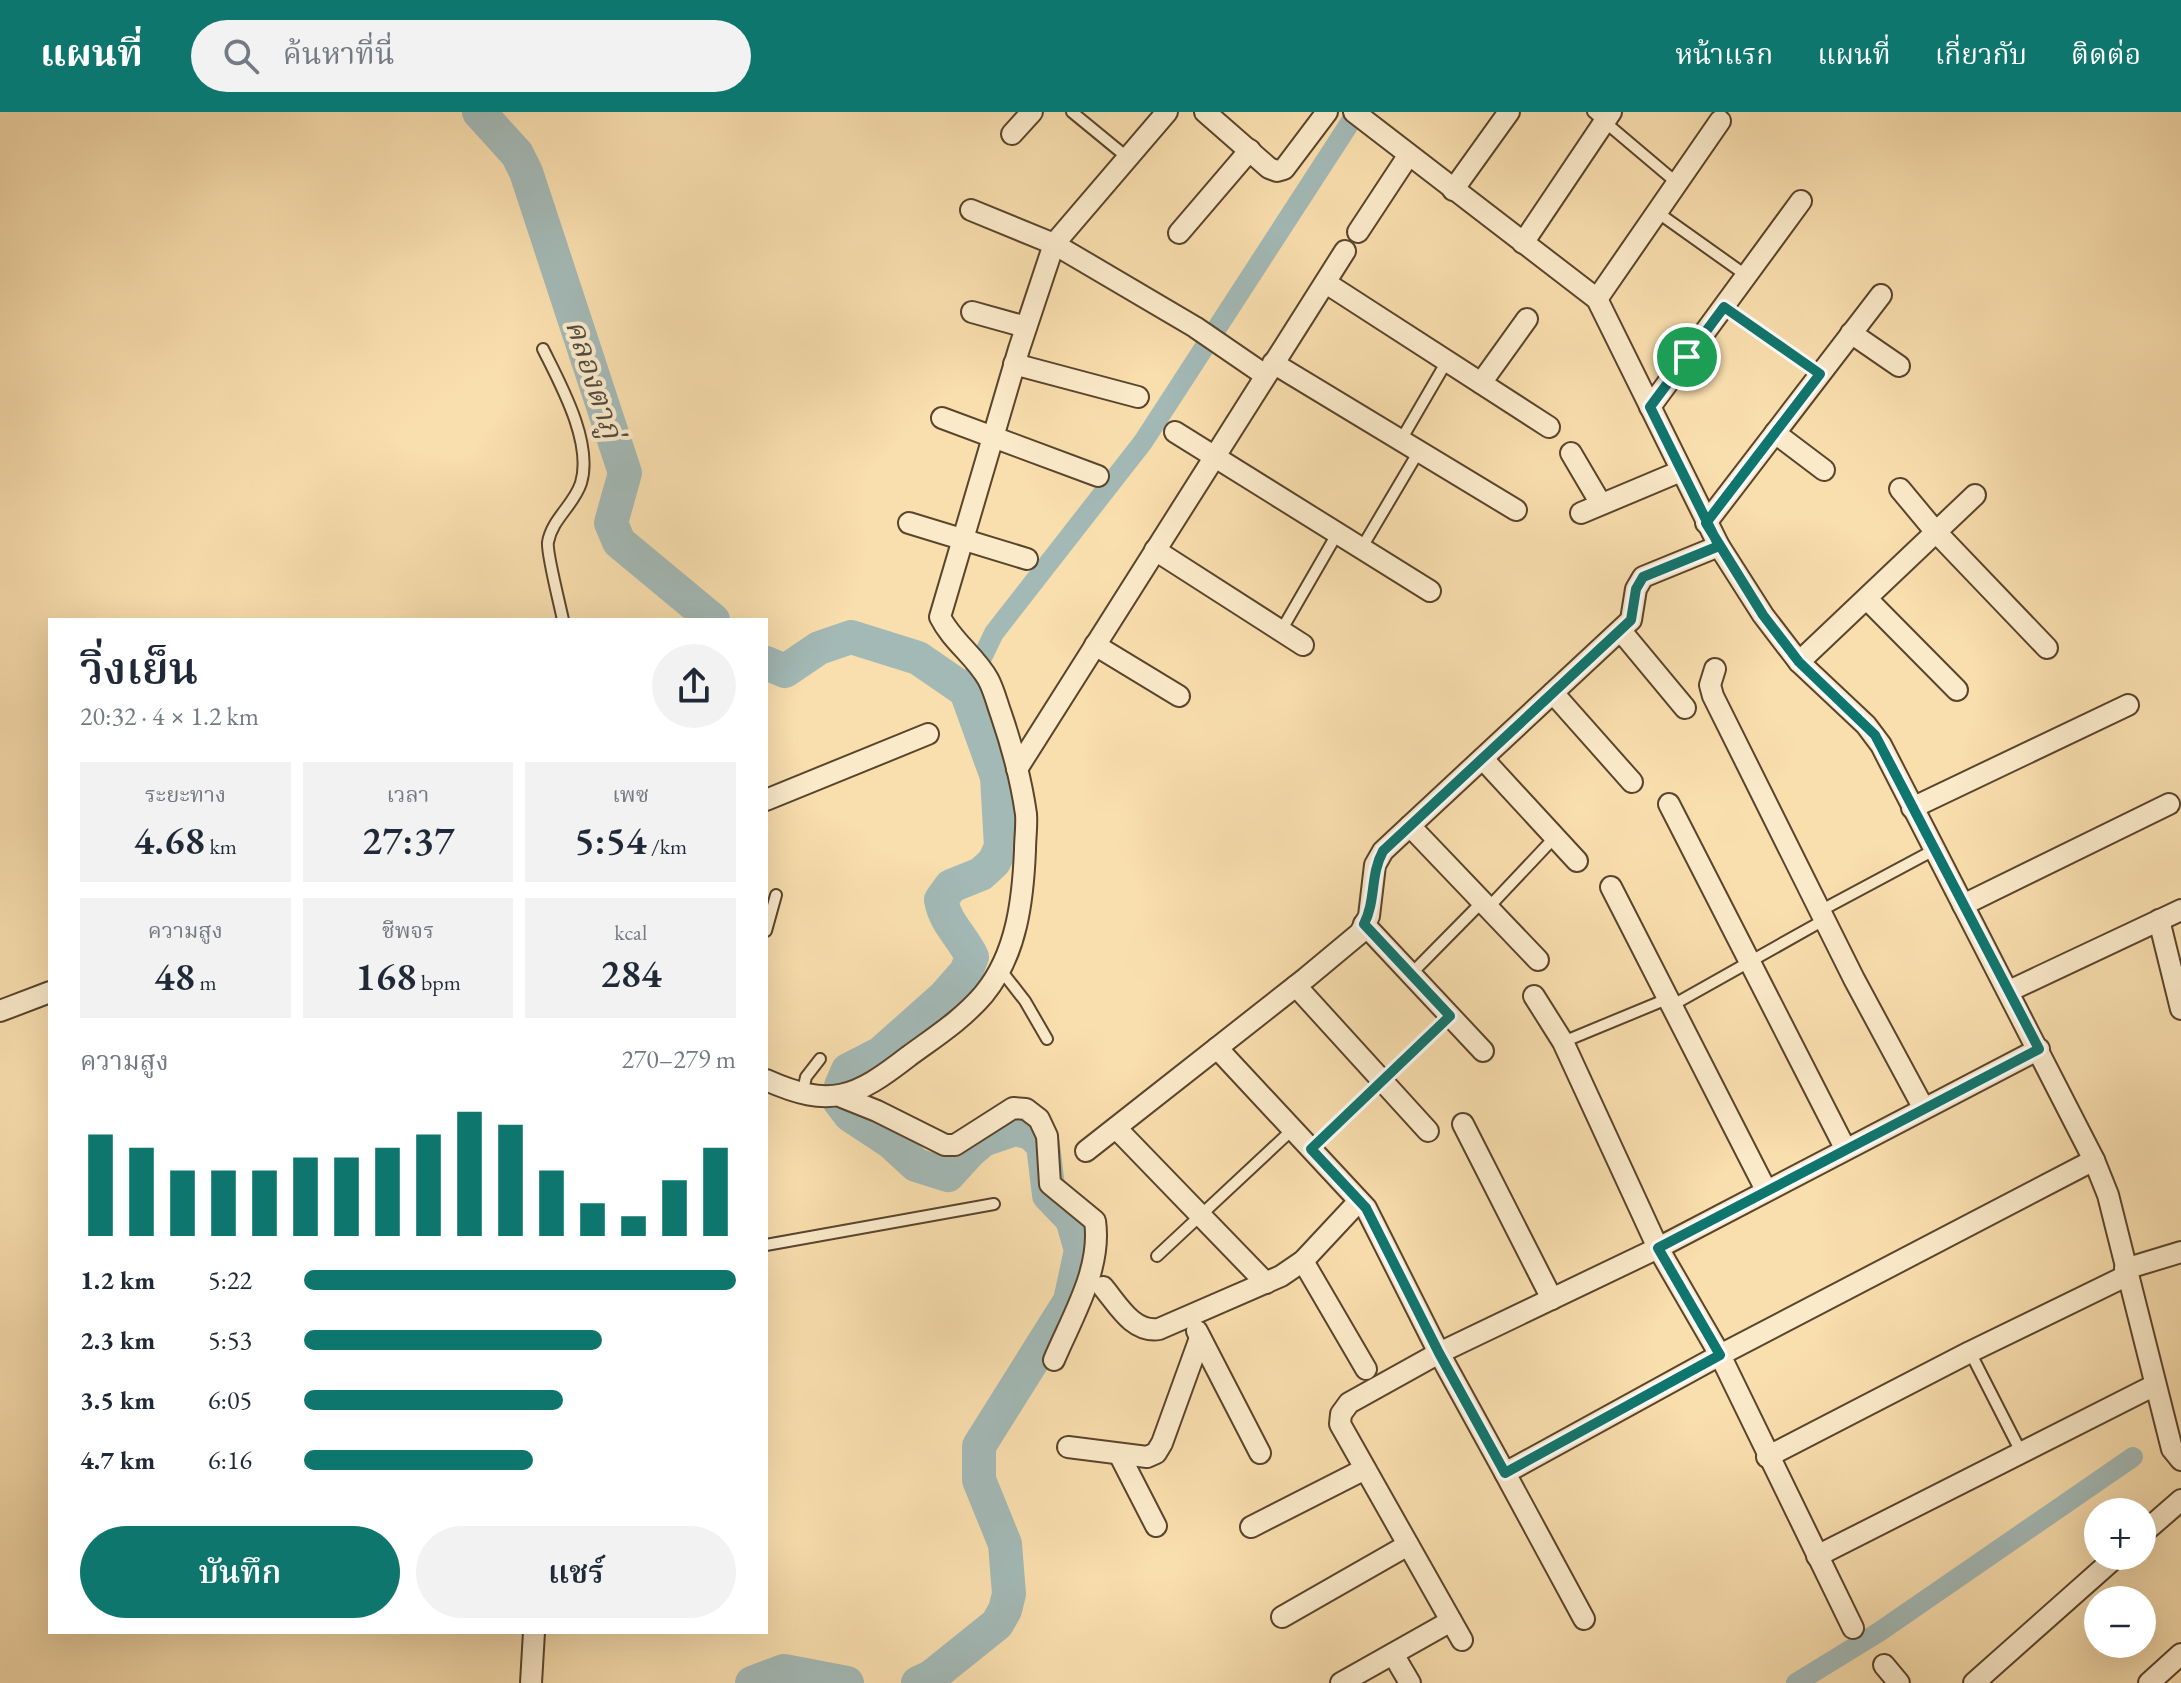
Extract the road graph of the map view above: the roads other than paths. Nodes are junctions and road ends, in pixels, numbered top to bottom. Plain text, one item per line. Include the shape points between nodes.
1 (1032, 112) edge
2 (1072, 112) edge
3 (1167, 112) edge
4 (1205, 112) edge
5 (1327, 112) edge
6 (1509, 112) edge
7 (1603, 115) edge
8 (1361, 117) edge
9 (1720, 121) dead end
10 (1012, 134) dead end
11 (1250, 150) junction
12 (1408, 156) junction
13 (1128, 158) junction
14 (1677, 183) junction
15 (1453, 190) junction
16 (1801, 201) dead end
17 (971, 210) dead end
18 (1657, 212) junction
19 (1358, 232) dead end
20 (1179, 233) dead end
21 (1523, 243) junction
22 (1054, 244) junction
23 (1345, 251) dead end
24 (1748, 276) junction
25 (1326, 283) junction
26 (1881, 295) dead end
27 (1597, 299) junction
28 (1724, 307) junction
29 (972, 312) dead end
30 (1527, 319) dead end
31 (1026, 327) junction
32 (1851, 333) junction
33 (543, 349) dead end
34 (1447, 361) junction
35 (1014, 364) junction
36 (1899, 366) dead end
37 (1269, 369) junction
38 (1820, 374) junction
39 (1481, 383) junction
40 (1138, 397) dead end
41 (1650, 407) junction
42 (942, 418) dead end
43 (1549, 427) dead end
44 (1175, 432) dead end
45 (1775, 433) junction
46 (992, 439) junction
47 (1410, 446) junction
48 (1571, 453) dead end
49 (1214, 457) junction
50 (1824, 470) dead end
51 (1681, 471) junction
52 (1098, 476) dead end
53 (1900, 489) dead end
54 (1975, 495) dead end
55 (1601, 504) junction
56 (1516, 510) dead end
57 (1581, 513) dead end
58 (909, 523) dead end
59 (1706, 523) junction
60 (1935, 531) junction
61 (1337, 534) junction
62 (963, 539) junction
63 (1719, 546) junction
64 (1361, 549) junction
65 (1155, 550) junction
66 (1027, 559) dead end
67 (1430, 591) dead end
68 (1867, 599) junction
69 (563, 618) edge
70 (1281, 631) junction
71 (1621, 631) junction
72 (1095, 645) junction
73 (1303, 645) dead end
74 (2047, 648) dead end
75 (1799, 662) junction
76 (1715, 669) dead end
77 (1957, 690) dead end
78 (1553, 693) junction
79 (1179, 696) dead end
80 (2128, 705) dead end
81 (1685, 708) dead end
82 (928, 734) dead end
83 (1483, 759) junction
84 (1017, 769) junction
85 (1632, 782) dead end
86 (768, 799) edge
87 (1669, 804) dead end
88 (2169, 804) dead end
89 (1912, 808) junction
90 (1410, 826) junction
91 (1555, 837) junction
92 (1934, 850) junction
93 (1577, 861) dead end
94 (1611, 887) dead end
95 (776, 895) dead end
96 (1485, 905) junction
97 (1963, 905) junction
98 (2181, 910) edge
99 (1822, 916) junction
100 (2159, 920) junction
101 (768, 924) edge
102 (1364, 924) junction
103 (1538, 960) dead end
104 (1749, 961) junction
105 (1000, 969) junction
106 (1411, 974) junction
107 (1296, 986) junction
108 (2009, 991) junction
109 (48, 993) edge
110 (1534, 996) dead end
111 (1669, 1002) junction
112 (2181, 1009) edge
113 (0, 1011) edge
114 (1450, 1016) junction
115 (1047, 1039) dead end
116 (1563, 1042) junction
117 (1217, 1048) junction
118 (2039, 1049) junction
119 (1483, 1051) dead end
120 (820, 1059) dead end
121 (768, 1081) edge
122 (1383, 1081) junction
123 (802, 1095) junction
124 (842, 1097) junction
125 (1923, 1107) junction
126 (1463, 1124) dead end
127 (1116, 1128) junction
128 (1293, 1129) junction
129 (1428, 1131) dead end
130 (1845, 1148) junction
131 (1311, 1149) junction
132 (1086, 1151) dead end
133 (2094, 1160) junction
134 (1766, 1190) junction
135 (1359, 1201) junction
136 (994, 1204) dead end
137 (1200, 1215) junction
138 (768, 1245) edge
139 (1658, 1248) junction
140 (2181, 1252) edge
141 (1157, 1256) dead end
142 (1303, 1261) junction
143 (2125, 1272) junction
144 (1266, 1283) junction
145 (1103, 1287) dead end
146 (1552, 1299) junction
147 (1190, 1317) junction
148 (1200, 1338) junction
149 (1970, 1352) junction
150 (1439, 1353) junction
151 (1720, 1355) junction
152 (1054, 1360) dead end
153 (1366, 1369) dead end
154 (2155, 1385) junction
155 (1068, 1447) dead end
156 (2021, 1452) junction
157 (1260, 1453) dead end
158 (1119, 1454) junction
159 (1767, 1457) junction
160 (2181, 1460) edge
161 (1365, 1469) junction
162 (1505, 1473) junction
163 (2181, 1500) edge
164 (2156, 1522) edge
165 (1156, 1526) dead end
166 (1251, 1527) dead end
167 (1408, 1545) junction
168 (1817, 1556) junction
169 (2101, 1570) edge
170 (1282, 1617) dead end
171 (1584, 1619) dead end
172 (1451, 1621) junction
173 (1853, 1628) dead end
174 (534, 1634) edge
175 (1462, 1640) dead end
176 (1393, 1654) junction
177 (2181, 1654) edge
178 (1884, 1665) dead end
179 (531, 1683) edge
180 (1341, 1683) edge
181 (1410, 1683) edge
182 (1899, 1683) edge
183 (1974, 1683) edge
184 (2149, 1683) edge

1 - 10 street
2 - 13 lane
3 - 13 street
4 - 11 street
5 - 11 street via 1284,169 1269,168
6 - 15 street
7 - 14 lane
7 - 21 street
8 - 12 street
9 - 14 street
11 - 20 street
12 - 15 street
12 - 19 street
13 - 22 street
14 - 18 street
15 - 21 street
16 - 24 street
17 - 22 street
18 - 24 lane
18 - 27 street
21 - 27 street
22 - 31 street
22 - 37 street
23 - 25 street
24 - 28 street
25 - 34 street
25 - 37 street
26 - 32 street
27 - 41 street
28 - 38 lane
28 - 41 street
29 - 31 street
30 - 39 street
31 - 35 street
32 - 36 street
32 - 38 street
33 - 69 lane via 584,449 581,483 547,544
34 - 39 street
34 - 47 lane
35 - 40 street
35 - 46 street
37 - 47 street
37 - 49 street
38 - 45 street
39 - 43 street
41 - 51 street
42 - 46 street
44 - 49 street
45 - 50 street
45 - 59 street
46 - 52 street
46 - 62 street
47 - 56 street
47 - 64 lane
48 - 55 street
49 - 61 street
49 - 65 street
51 - 55 street
51 - 59 street
53 - 60 street
54 - 60 street
55 - 57 street
58 - 62 street
59 - 63 street
60 - 68 street
60 - 74 street
61 - 64 street
61 - 70 lane
62 - 66 street
62 - 84 street via 940,617 988,680
63 - 71 street via 1643,577 1631,620
63 - 75 street
64 - 67 street
65 - 70 street
65 - 72 street
68 - 75 street
68 - 77 street
70 - 73 street
71 - 78 street
71 - 81 street
72 - 79 street
72 - 84 street
75 - 89 street via 1875,735
76 - 99 street via 1713,696
78 - 83 street
78 - 85 street
80 - 89 street
82 - 86 street
83 - 90 street
83 - 91 street
84 - 105 street via 1026,817 1023,896
87 - 104 street
88 - 97 street
89 - 92 street
90 - 96 street
90 - 102 street via 1375,865
91 - 93 street
91 - 96 lane
92 - 97 street
92 - 99 lane
94 - 111 street
95 - 101 lane
96 - 103 street
96 - 106 lane
97 - 108 street
98 - 100 street
99 - 104 lane
99 - 125 street
100 - 108 street
100 - 112 street
102 - 106 street
102 - 107 street
104 - 111 lane
104 - 130 street
105 - 115 lane
105 - 124 street via 959,1019 879,1080
106 - 114 street
107 - 117 street
107 - 122 street
108 - 118 street
109 - 113 street
110 - 116 street
111 - 116 lane
111 - 134 street
114 - 119 street
114 - 122 lane
116 - 139 street
117 - 127 street
117 - 128 street
118 - 125 street
118 - 133 street
120 - 123 lane via 806,1077
121 - 123 street
122 - 129 street
122 - 131 lane
123 - 124 street
124 - 152 street via 945,1145 955,1145 1013,1108 1026,1109 1039,1119 1047,1136 1050,1184 1095,1221 1097,1234 1091,1273
125 - 130 street
126 - 146 street
127 - 132 street
127 - 137 street
128 - 131 street
128 - 137 lane
130 - 134 street
131 - 135 street
133 - 143 street via 2108,1195
133 - 151 street
134 - 139 street
135 - 142 street
135 - 150 street
136 - 138 lane
137 - 141 lane
137 - 144 street
139 - 146 street
139 - 151 street
140 - 143 street
142 - 144 street
142 - 153 street
143 - 149 street
143 - 154 street
144 - 147 street
145 - 147 street via 1137,1326 1149,1330
146 - 150 street
147 - 148 street
148 - 157 street
148 - 158 street via 1156,1453
149 - 156 lane
149 - 159 street
150 - 161 street via 1349,1403 1341,1414 1340,1424
150 - 162 street
151 - 159 street
151 - 162 street
154 - 156 street
154 - 160 street via 2172,1449
155 - 158 street
156 - 168 street
158 - 165 street
159 - 168 street
161 - 166 street
161 - 167 street
162 - 171 street
163 - 164 street
167 - 170 street
167 - 172 street
168 - 173 street
169 - 183 street
172 - 175 street
172 - 176 street
174 - 179 street
176 - 180 street
176 - 181 street
177 - 184 street
178 - 182 street

